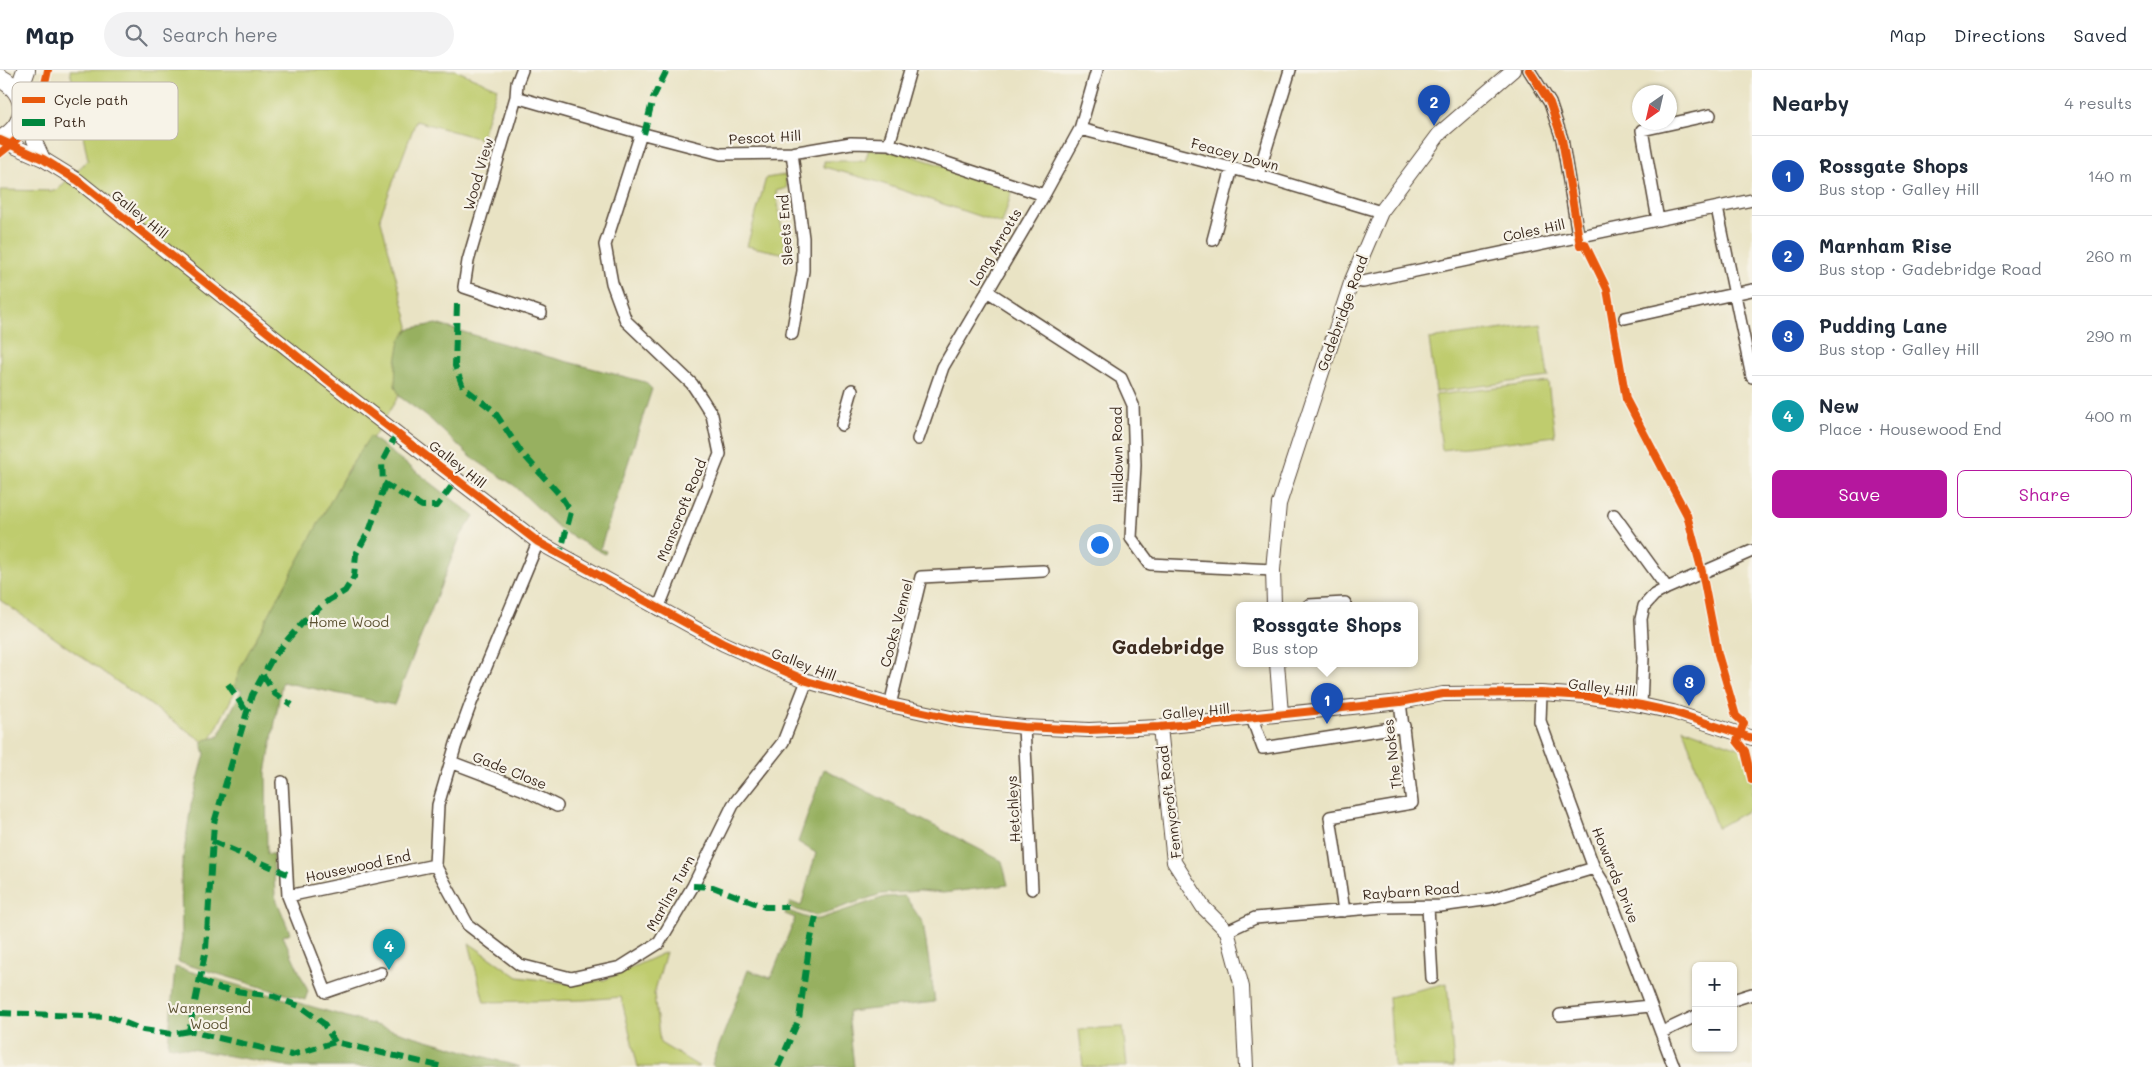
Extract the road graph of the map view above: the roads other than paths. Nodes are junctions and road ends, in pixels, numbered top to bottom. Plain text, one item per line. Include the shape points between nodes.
1 (26, 70) edge
2 (522, 70) edge
3 (910, 70) edge
4 (1097, 70) edge
5 (1290, 70) edge
6 (1529, 70) edge
7 (1503, 73) edge
8 (0, 78) edge
9 (22, 82) edge
10 (12, 86) edge
11 (516, 97) junction
12 (1710, 115) dead end
13 (1080, 129) junction
14 (12, 132) edge
15 (641, 133) junction
16 (0, 140) edge
17 (34, 140) edge
18 (889, 144) junction
19 (792, 153) junction
20 (43, 159) junction
21 (1232, 168) junction
22 (1258, 175) junction
23 (1044, 195) junction
24 (1752, 200) edge
25 (1717, 208) junction
26 (1381, 212) junction
27 (1658, 220) junction
28 (1578, 236) junction
29 (1213, 240) dead end
30 (1352, 280) junction
31 (1752, 290) edge
32 (987, 291) junction
33 (1735, 294) junction
34 (541, 313) dead end
35 (1625, 318) dead end
36 (792, 334) dead end
37 (1752, 377) edge
38 (852, 390) dead end
39 (842, 425) dead end
40 (918, 439) dead end
41 (1614, 515) dead end
42 (538, 542) junction
43 (1752, 551) edge
44 (1273, 570) junction
45 (1043, 571) dead end
46 (1667, 588) junction
47 (1274, 602) edge
48 (658, 609) junction
49 (1277, 667) edge
50 (807, 681) junction
51 (1541, 693) junction
52 (1400, 702) junction
53 (890, 705) junction
54 (1641, 705) junction
55 (1281, 714) junction
56 (1252, 718) junction
57 (1404, 726) junction
58 (1024, 727) junction
59 (1160, 727) junction
60 (1752, 738) edge
61 (451, 762) junction
62 (282, 782) dead end
63 (557, 806) dead end
64 (435, 865) junction
65 (1594, 868) junction
66 (1032, 889) dead end
67 (288, 896) junction
68 (1428, 906) junction
69 (1344, 911) junction
70 (1227, 931) junction
71 (381, 973) dead end
72 (1432, 978) dead end
73 (1752, 994) edge
74 (1737, 999) edge
75 (1650, 1006) junction
76 (1560, 1015) dead end
77 (1692, 1018) edge
78 (1662, 1032) junction
79 (1246, 1067) edge
80 (1674, 1067) edge

1 - 9 main road
2 - 11 street, Wood View
3 - 18 street
4 - 13 street, Long Arrotts
5 - 22 street
6 - 28 street via 1550,103 1562,140
7 - 26 street, Gadebridge Road via 1440,133
8 - 10 main road
11 - 15 street, Pescot Hill
11 - 34 street, Wood View via 468,261 464,287
12 - 27 street via 1642,130
13 - 21 street, Feacey Down
13 - 23 street, Long Arrotts
14 - 16 main road
15 - 19 street, Pescot Hill via 721,154
15 - 48 street, Manscroft Road via 605,245 612,283 626,321 692,384 712,414 720,454
16 - 20 street, Galley Hill
17 - 20 street
18 - 19 street, Pescot Hill via 851,143
18 - 23 street, Pescot Hill
19 - 36 street, Sleets End via 803,263
20 - 42 street, Galley Hill via 78,180 321,375
21 - 22 street, Feacey Down
21 - 29 street
22 - 26 street, Feacey Down
23 - 32 street, Long Arrotts
24 - 25 street, Coles Hill
25 - 27 street, Coles Hill
25 - 33 street
26 - 30 street, Gadebridge Road
27 - 28 street, Coles Hill
28 - 30 street, Coles Hill via 1363,282
30 - 44 street, Gadebridge Road via 1279,504
31 - 33 street
32 - 40 street, Long Arrotts via 943,367
32 - 44 street, Hilldown Road via 1121,378 1133,405 1131,538 1150,564
33 - 35 street
33 - 37 street
38 - 39 street
41 - 46 street
42 - 48 street, Galley Hill
42 - 61 street via 471,703
43 - 46 street
44 - 47 street, Gadebridge Road
45 - 53 street, Cooks Vennel via 921,576
46 - 54 street via 1644,606 1641,618
48 - 50 street, Galley Hill via 724,644
49 - 55 street
50 - 53 street, Galley Hill
50 - 64 street, Marlins Turn via 783,742 733,805 693,886 660,943 621,967 571,978 520,965 468,925
51 - 52 street, Galley Hill via 1443,694
51 - 54 street, Galley Hill
51 - 65 street, Howards Drive via 1540,720
52 - 55 street, Galley Hill
52 - 57 street, The Nokes
53 - 58 street, Galley Hill via 960,720
54 - 60 street, Galley Hill
55 - 56 street, Galley Hill
56 - 57 street via 1263,748
56 - 59 street, Galley Hill
57 - 69 street, The Nokes via 1412,803 1330,817
58 - 59 street, Galley Hill via 1089,730
58 - 66 street, Hetchleys
59 - 70 street, Fennycroft Road via 1174,862 1203,907
61 - 63 street, Gade Close
61 - 64 street via 438,805
62 - 67 street, Housewood End
64 - 67 street, Housewood End
65 - 68 street, Raybarn Road via 1491,899
65 - 75 street, Howards Drive via 1606,887
67 - 71 street, Housewood End via 326,992
68 - 69 street, Raybarn Road via 1383,906
68 - 72 street
69 - 70 street, Raybarn Road via 1255,918
70 - 79 street via 1242,987
73 - 74 street
75 - 76 street
75 - 78 street, Howards Drive
77 - 78 street
78 - 80 street, Howards Drive

